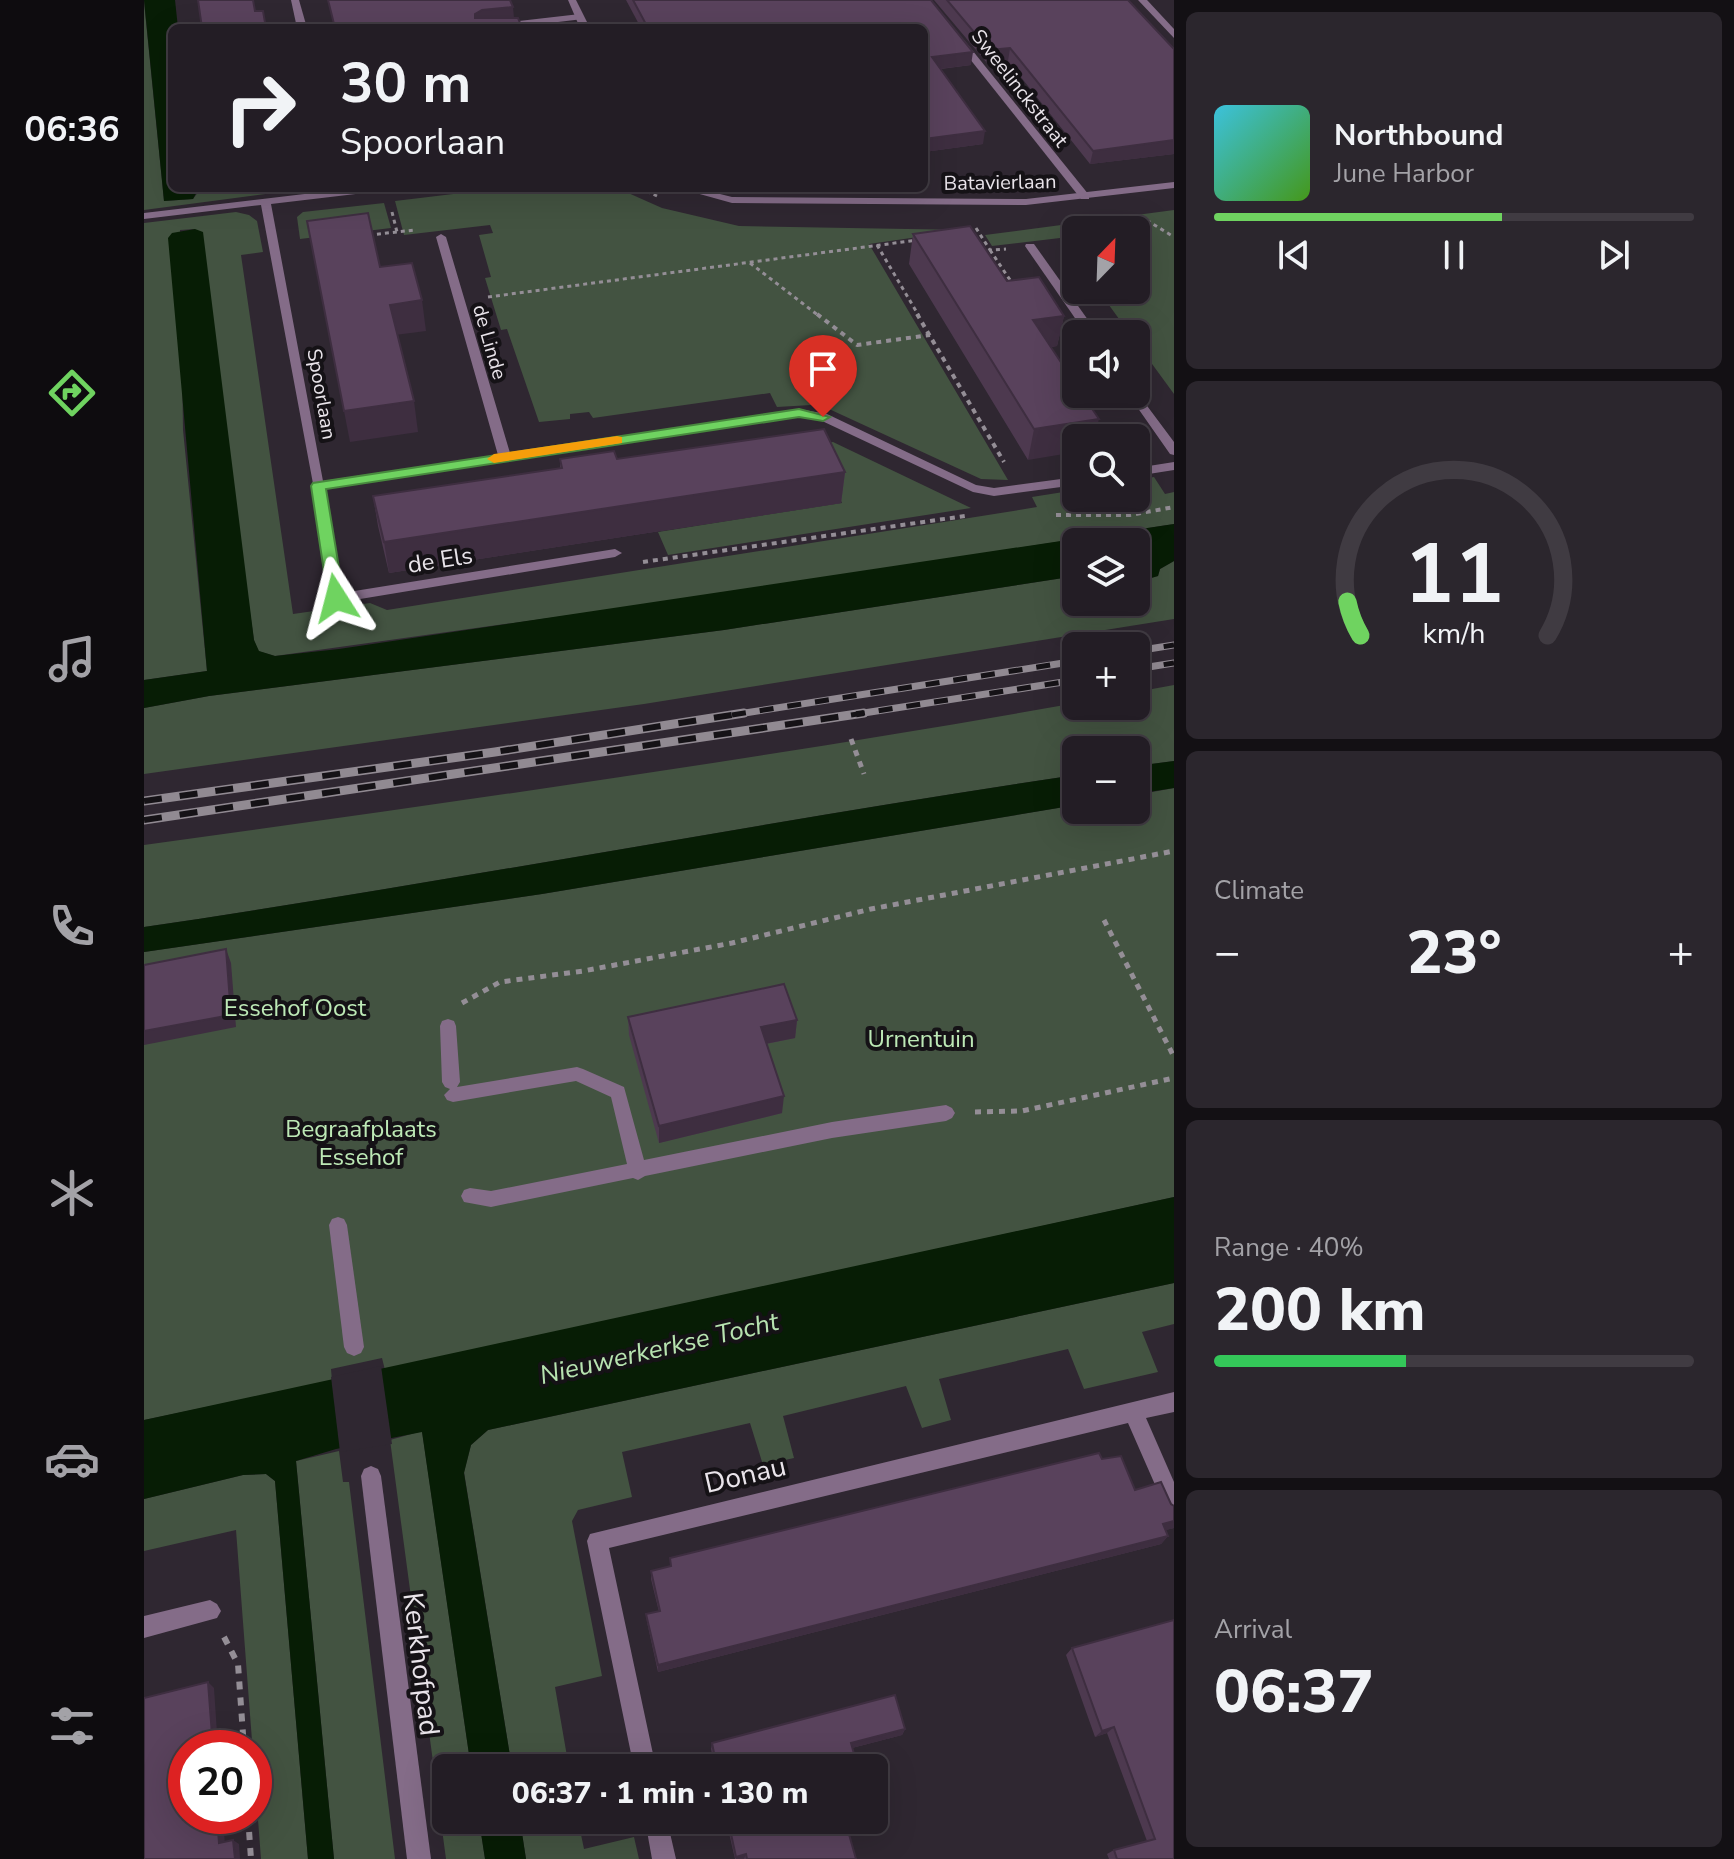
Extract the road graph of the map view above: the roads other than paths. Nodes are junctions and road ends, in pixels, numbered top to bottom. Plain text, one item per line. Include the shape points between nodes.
1 (295, 0) edge
2 (572, 0) edge
3 (1142, 0) edge
4 (580, 17) junction
5 (301, 24) edge
6 (518, 24) edge
7 (583, 24) edge
8 (1174, 35) edge
9 (957, 37) edge
10 (1174, 185) edge
11 (350, 192) edge
12 (697, 192) edge
13 (1085, 197) junction
14 (266, 203) junction
15 (144, 216) edge
16 (441, 237) road end
17 (1030, 246) road end
18 (1082, 320) edge
19 (1144, 408) edge
20 (1174, 451) edge
21 (505, 457) junction
22 (1174, 466) edge
23 (1150, 470) edge
24 (1062, 483) edge
25 (318, 486) junction
26 (615, 553) edge
27 (448, 1026) road end
28 (946, 1113) road end
29 (638, 1172) junction
30 (470, 1196) dead end
31 (338, 1225) dead end
32 (354, 1347) dead end
33 (1174, 1402) edge
34 (1133, 1412) junction
35 (371, 1476) dead end
36 (1174, 1505) edge
37 (210, 1611) road end
38 (144, 1627) edge
39 (642, 1754) edge
40 (659, 1834) edge
41 (419, 1859) edge
42 (664, 1859) edge

1 - 5 street
2 - 4 street
3 - 8 street
4 - 6 street
4 - 7 street
9 - 13 street, Sweelinckstraat
10 - 13 street, Batavierlaan
11 - 14 street
12 - 13 street, Batavierlaan via 756,200 1026,202
14 - 15 street
14 - 25 street, Spoorlaan
16 - 21 street, de Linde
17 - 18 street
19 - 20 street
21 - 24 street via 799,413 823,417 973,488 994,492
21 - 25 street
22 - 23 street
25 - 26 street, de Els via 336,598
27 - 29 street via 452,1088 577,1074 618,1092
28 - 29 street via 863,1123
29 - 30 street via 491,1199
31 - 32 street
33 - 34 street, Donau
34 - 36 street
34 - 39 street, Donau via 597,1541
35 - 41 street, Kerkhofpad
37 - 38 street
40 - 42 street

